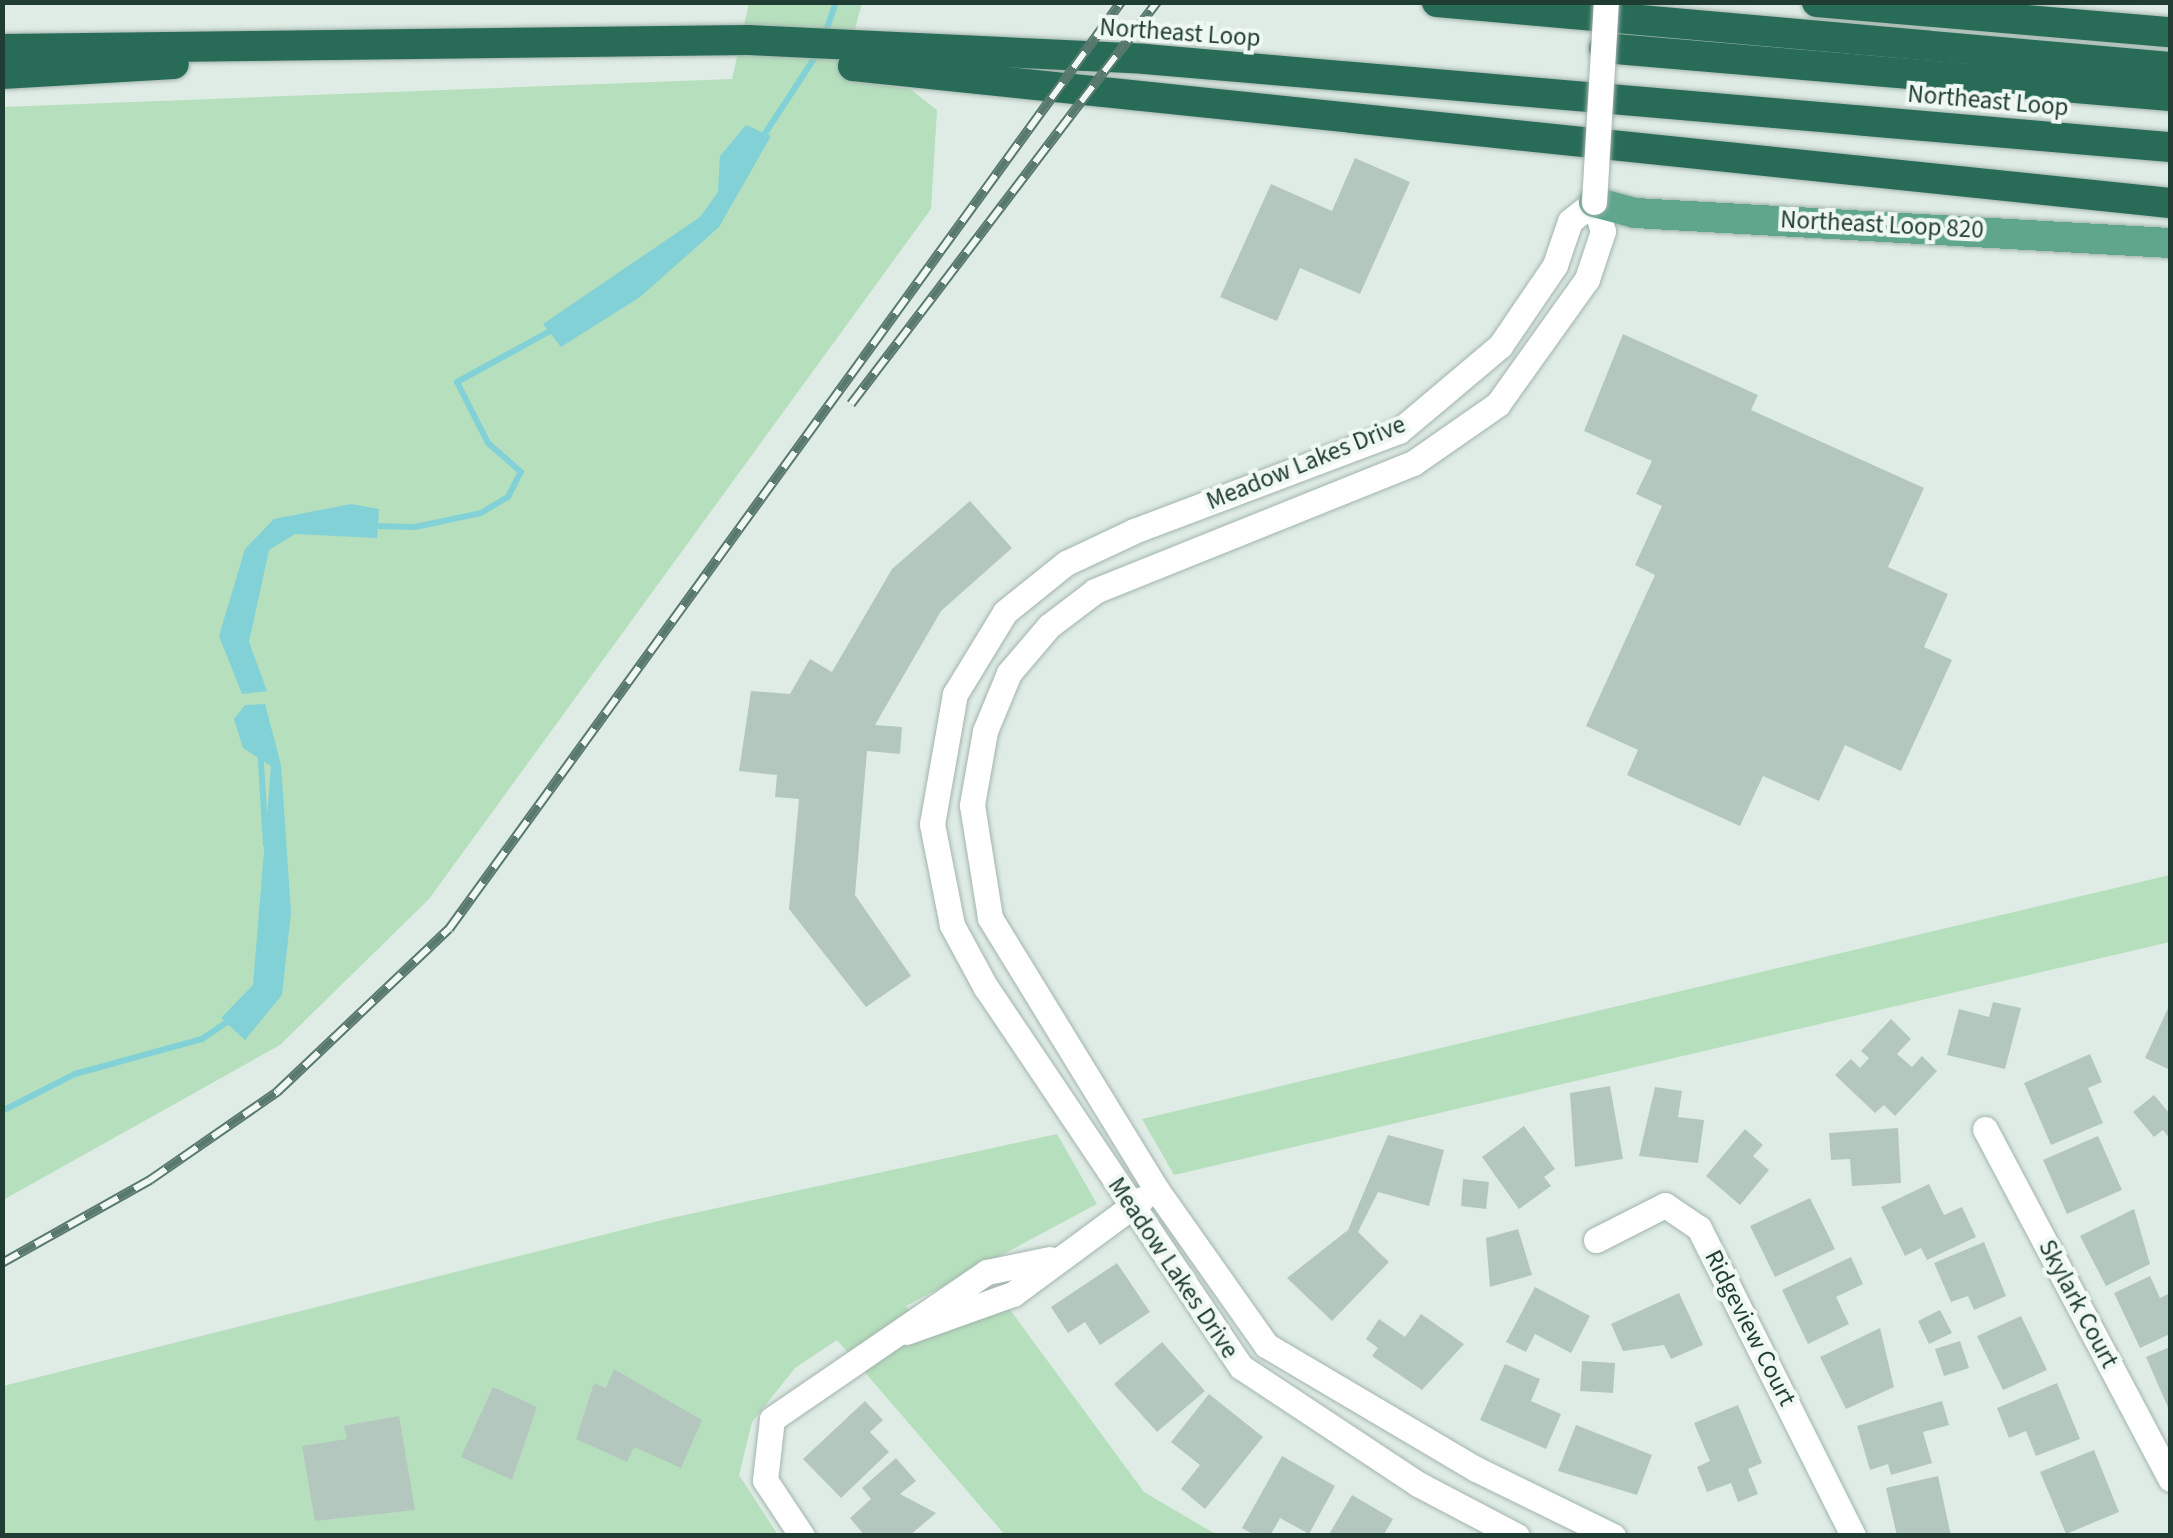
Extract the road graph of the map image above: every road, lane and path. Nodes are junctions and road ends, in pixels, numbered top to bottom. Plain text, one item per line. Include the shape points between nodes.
1 (1437, 2) edge
2 (1606, 2) edge
3 (1817, 2) edge
4 (2170, 32) edge
5 (286, 42) junction
6 (2, 48) edge
7 (1604, 48) junction
8 (872, 57) junction
9 (2170, 68) edge
10 (2, 74) edge
11 (2170, 96) edge
12 (2170, 147) edge
13 (1594, 202) junction
14 (2170, 203) edge
15 (2170, 242) edge
16 (1985, 1129) dead end
17 (1156, 1188) junction
18 (1130, 1207) junction
19 (1596, 1240) dead end
20 (2170, 1479) edge
21 (802, 1536) edge
22 (1517, 1536) edge
23 (1613, 1536) edge
24 (1853, 1536) edge

1 - 9 highway
2 - 7 street, bridge
3 - 4 highway
5 - 6 highway, Northeast Loop
5 - 8 highway, Northeast Loop via 759,42
5 - 10 highway via 246,60
7 - 11 highway
7 - 13 street, bridge
8 - 12 highway, Northeast Loop via 1144,59
8 - 14 highway
13 - 15 main road, Northeast Loop 820 via 1635,213
13 - 17 street, Meadow Lakes Drive via 1603,231 1587,279 1498,404 1413,463 1096,591 1009,673 985,731 972,804 990,918
13 - 18 street, Meadow Lakes Drive via 1570,222 1555,265 1466,382 1398,431 1066,562 1005,612 956,694 932,824 952,925
16 - 20 street, Skylark Court
17 - 18 street
17 - 23 street, Meadow Lakes Drive via 1266,1345 1476,1469
18 - 21 street via 1050,1259 1013,1294 896,1334 772,1419 765,1480
18 - 22 street, Meadow Lakes Drive via 1241,1368 1418,1484
19 - 24 street, Ridgeview Court via 1665,1205 1699,1228

